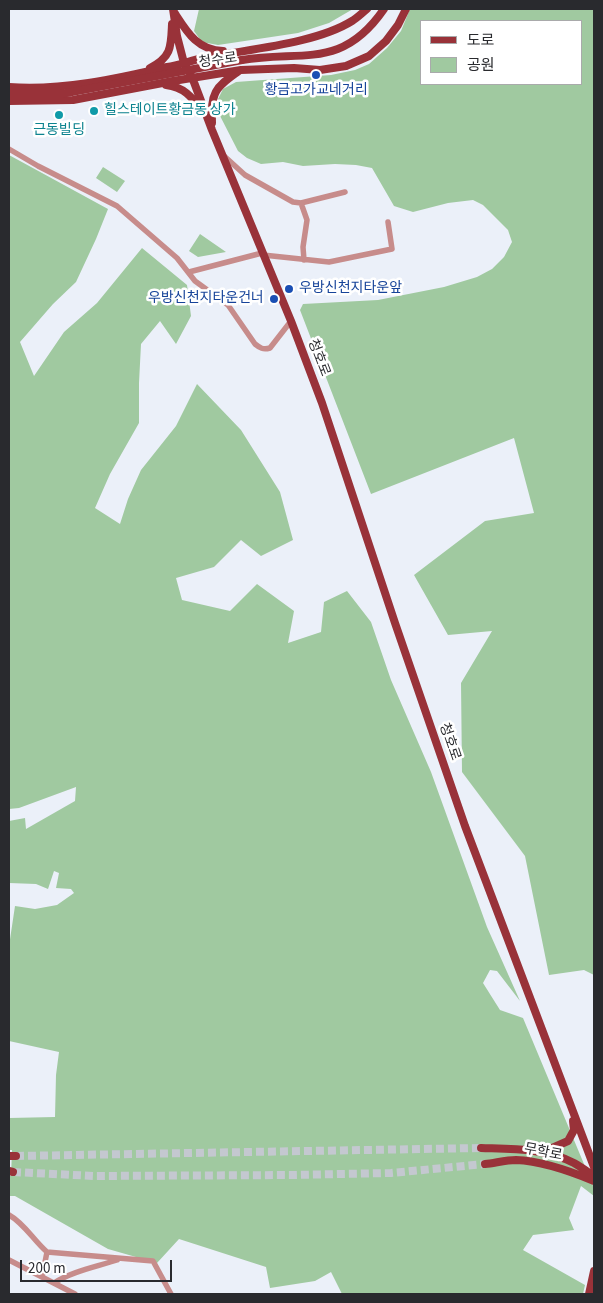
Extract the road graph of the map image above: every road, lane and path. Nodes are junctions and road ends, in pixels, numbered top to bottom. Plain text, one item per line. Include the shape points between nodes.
1 (173, 9) edge
2 (367, 9) edge
3 (384, 9) edge
4 (406, 9) edge
5 (237, 52) junction
6 (221, 55) junction
7 (184, 63) junction
8 (240, 70) junction
9 (137, 73) junction
10 (221, 73) junction
11 (192, 77) junction
12 (9, 87) edge
13 (142, 87) junction
14 (9, 94) edge
15 (9, 101) edge
16 (212, 130) junction
17 (9, 149) edge
18 (221, 153) junction
19 (345, 192) dead end
20 (300, 203) junction
21 (388, 222) dead end
22 (262, 254) junction
23 (304, 260) junction
24 (189, 272) junction
25 (291, 321) junction
26 (570, 1105) junction
27 (481, 1148) tunnel mouth
28 (541, 1153) junction
29 (485, 1164) tunnel mouth
30 (594, 1167) edge
31 (594, 1176) edge
32 (594, 1181) edge
33 (9, 1215) edge
34 (47, 1252) junction
35 (120, 1259) junction
36 (9, 1260) edge
37 (594, 1271) edge
38 (42, 1277) junction
39 (54, 1283) junction
40 (75, 1294) edge
41 (172, 1294) edge
42 (589, 1294) edge

1 - 5 main road via 190,37 199,45 214,51
1 - 7 main road, 청호로
1 - 9 main road via 170,49 161,62
2 - 5 main road, 청수로 via 352,21 295,42
3 - 14 main road, 청수로, bridge via 352,42 308,56 242,60 61,94
4 - 8 main road, 청수로 via 386,41 369,56 346,66 320,70
5 - 6 main road, 청수로
6 - 7 main road, 청수로
6 - 10 main road via 215,58 213,65
7 - 9 main road, 청수로
7 - 11 main road, 청호로
8 - 10 main road, 청수로
8 - 16 main road via 219,85 214,93
9 - 12 main road, 청수로 via 87,83
9 - 13 main road via 146,78
10 - 11 main road, 청수로
11 - 13 main road, 청수로
11 - 16 main road, 청호로
13 - 15 main road, 청수로 via 73,100
13 - 16 main road via 163,84 188,92
16 - 18 main road, 청호로
17 - 24 street via 117,206
18 - 20 street, 청호로 via 245,175 292,202
18 - 22 main road, 청호로
19 - 20 street
20 - 23 street via 307,220
21 - 23 street via 392,249 329,262
22 - 23 street
22 - 24 street
22 - 25 main road, 청호로
24 - 25 street via 195,281 228,305 260,348 270,348
25 - 26 main road, 청호로 via 322,403 462,817
26 - 28 main road via 574,1130 568,1141
26 - 30 main road, 청호로
27 - 28 main road
28 - 31 main road via 573,1163
29 - 32 main road, 무학로 via 515,1160 541,1163
33 - 34 street
34 - 35 street
34 - 38 street
35 - 39 street via 67,1275
35 - 41 street via 154,1261
36 - 38 street
37 - 42 main road
38 - 39 street
39 - 40 street

